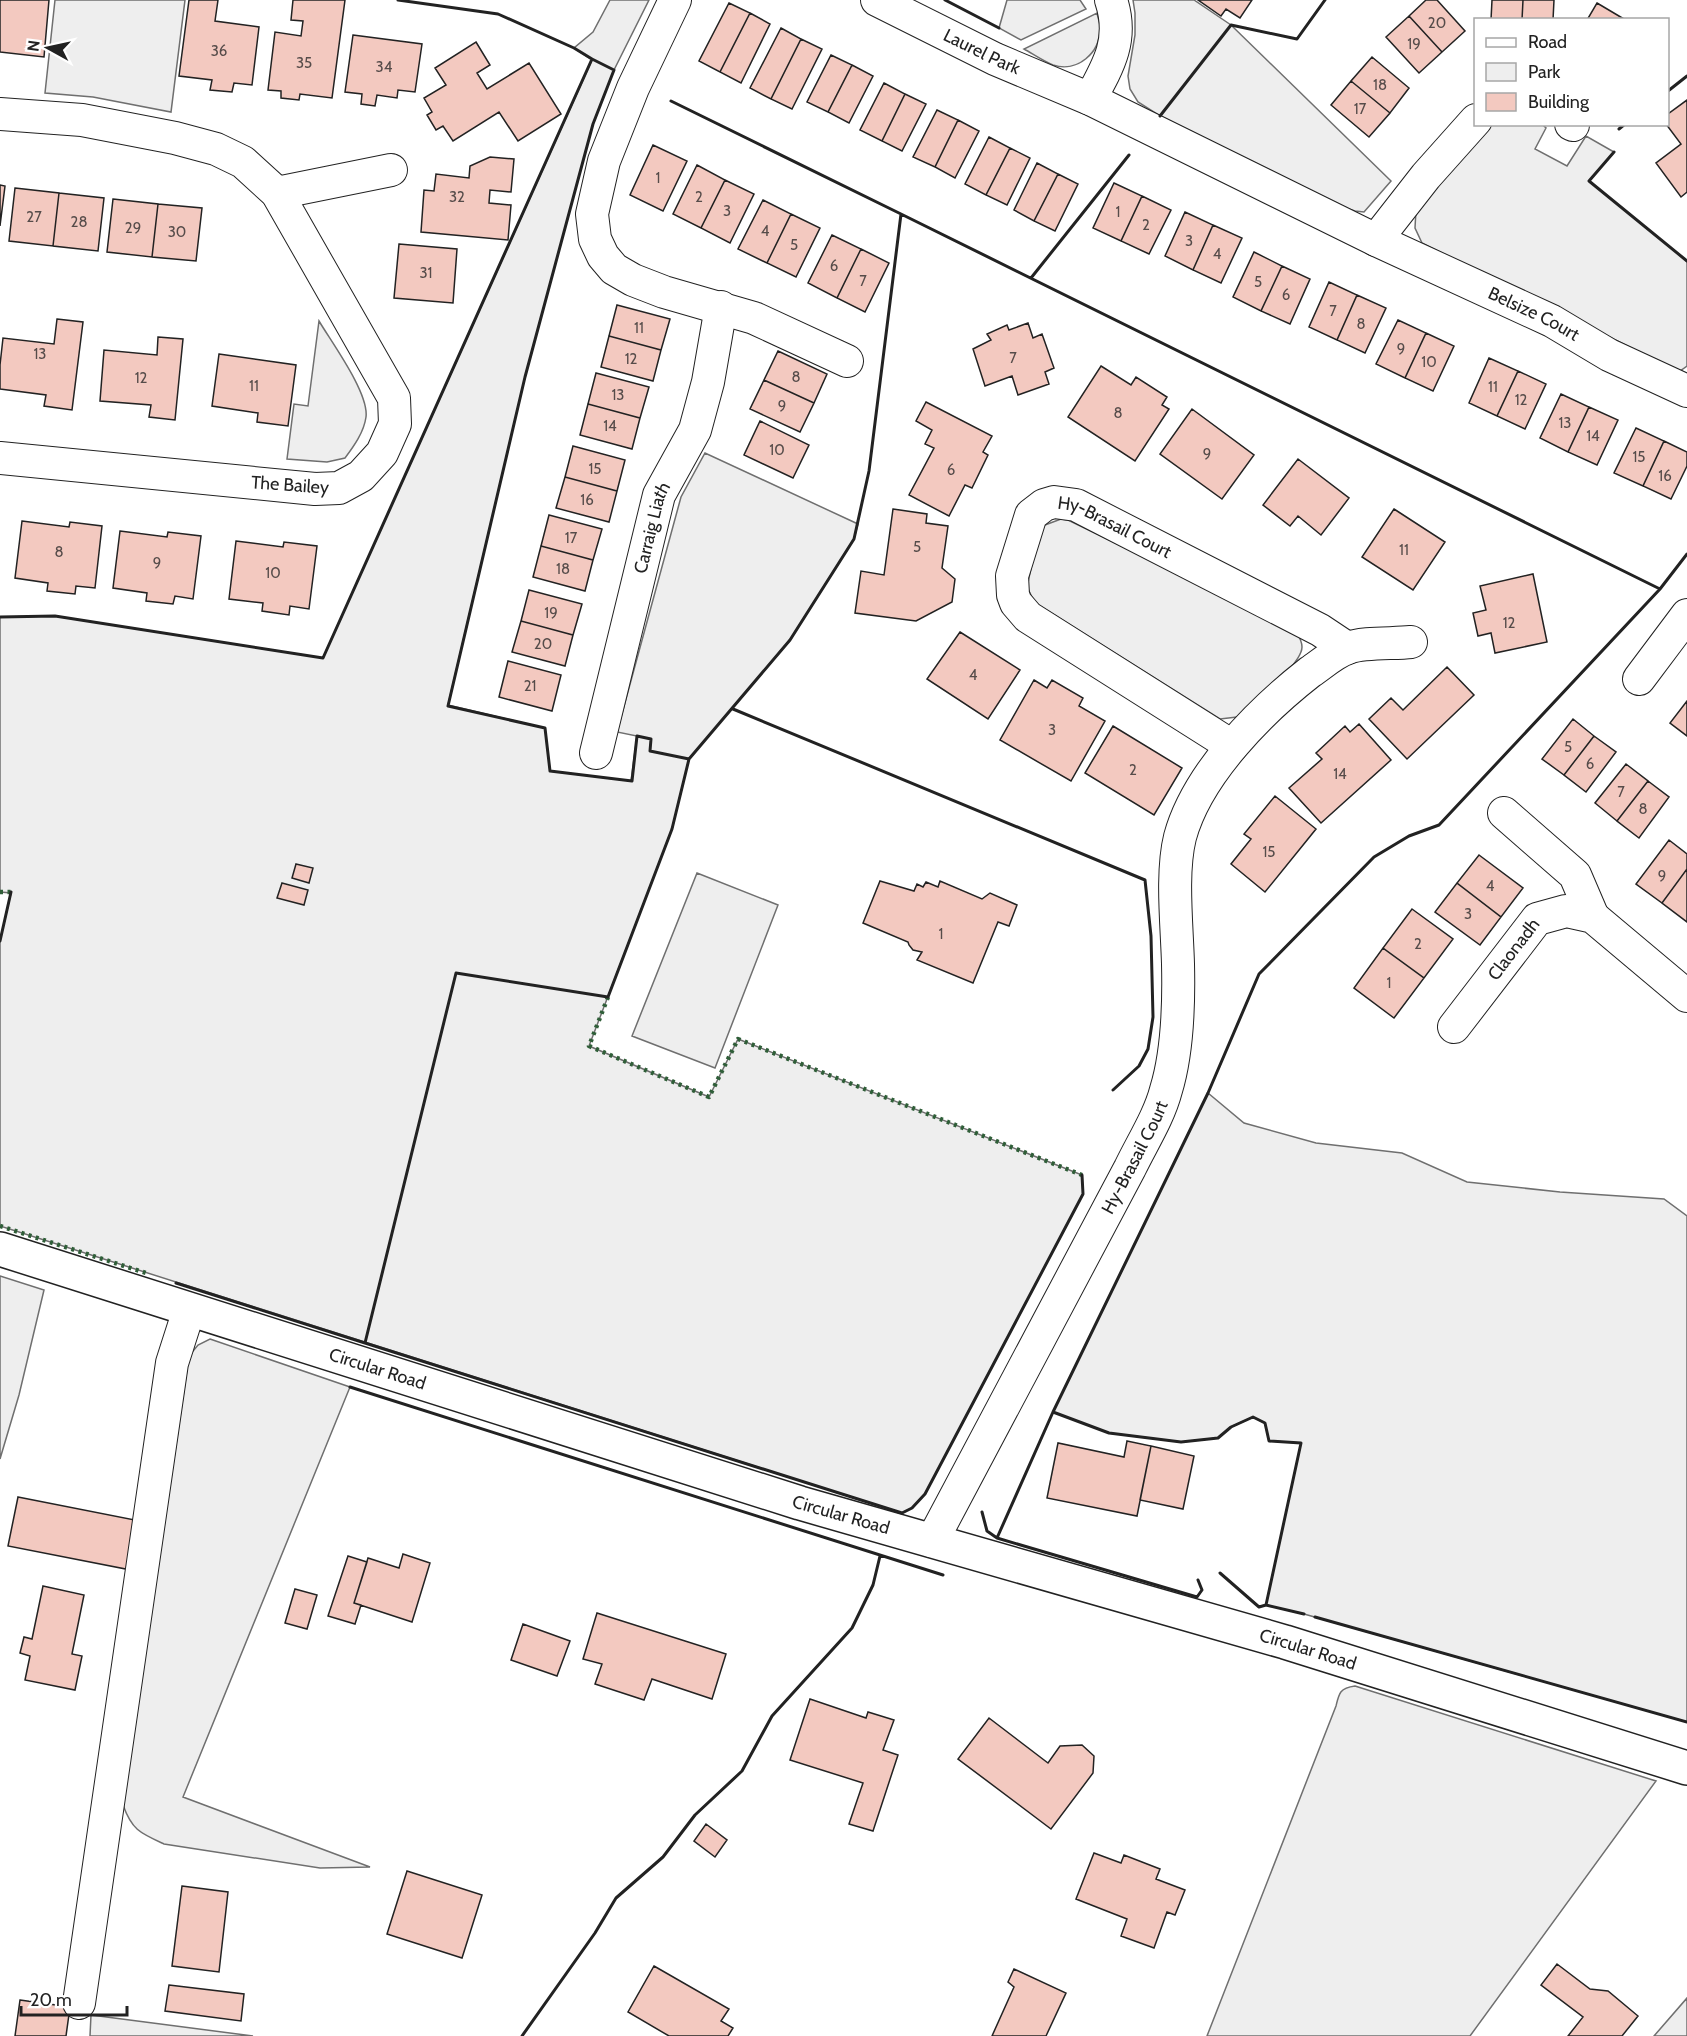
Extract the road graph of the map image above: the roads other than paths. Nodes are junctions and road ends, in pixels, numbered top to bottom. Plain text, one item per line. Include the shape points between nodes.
1 (675, 0) edge
2 (878, 0) edge
3 (1111, 0) edge
4 (1090, 99) junction
5 (0, 114) edge
6 (1474, 122) edge
7 (1149, 129) joint
8 (391, 170) dead end
9 (277, 193) junction
10 (1376, 240) junction
11 (721, 308) junction
12 (847, 361) dead end
13 (1687, 391) edge
14 (0, 458) edge
15 (1687, 615) edge
16 (1412, 642) dead end
17 (1347, 648) junction
18 (1639, 679) dead end
19 (1232, 746) junction
20 (596, 753) dead end
21 (1504, 813) dead end
22 (1593, 917) junction
23 (1687, 996) edge
24 (1454, 1026) dead end
25 (0, 1249) edge
26 (189, 1310) junction
27 (932, 1541) junction
28 (1687, 1768) edge
29 (79, 2002) dead end

1 - 11 street via 604,161 592,214 595,239 614,269 633,280
2 - 4 street, Laurel Park via 995,59
3 - 4 street via 1116,37 1108,67
4 - 7 street, Laurel Park
5 - 9 street, The Bailey via 82,120 216,149 243,162
6 - 10 street
7 - 10 street, Belsize Court
8 - 9 street
9 - 14 street, The Bailey via 394,398 394,424 382,453 361,476 339,489 315,489
10 - 13 street, Belsize Court via 1552,321 1609,355
11 - 12 street via 754,318
11 - 20 street, Carraig Liath via 695,430 659,495
15 - 18 street
16 - 17 street, Hy-Brasail Court
17 - 19 street, Hy-Brasail Court via 1294,685
17 - 19 street, Hy-Brasail Court via 1320,630 1076,505 1054,502 1031,515 1012,576 1013,595 1021,610
19 - 27 street, Hy-Brasail Court via 1196,799 1180,838 1176,1033 1161,1106
21 - 22 street, Claonadh via 1575,874
22 - 23 street, Claonadh
22 - 24 street, Claonadh via 1566,911 1537,919
25 - 26 street, Circular Road
26 - 27 street, Circular Road
26 - 29 street via 172,1363
27 - 28 street, Circular Road via 1285,1642

